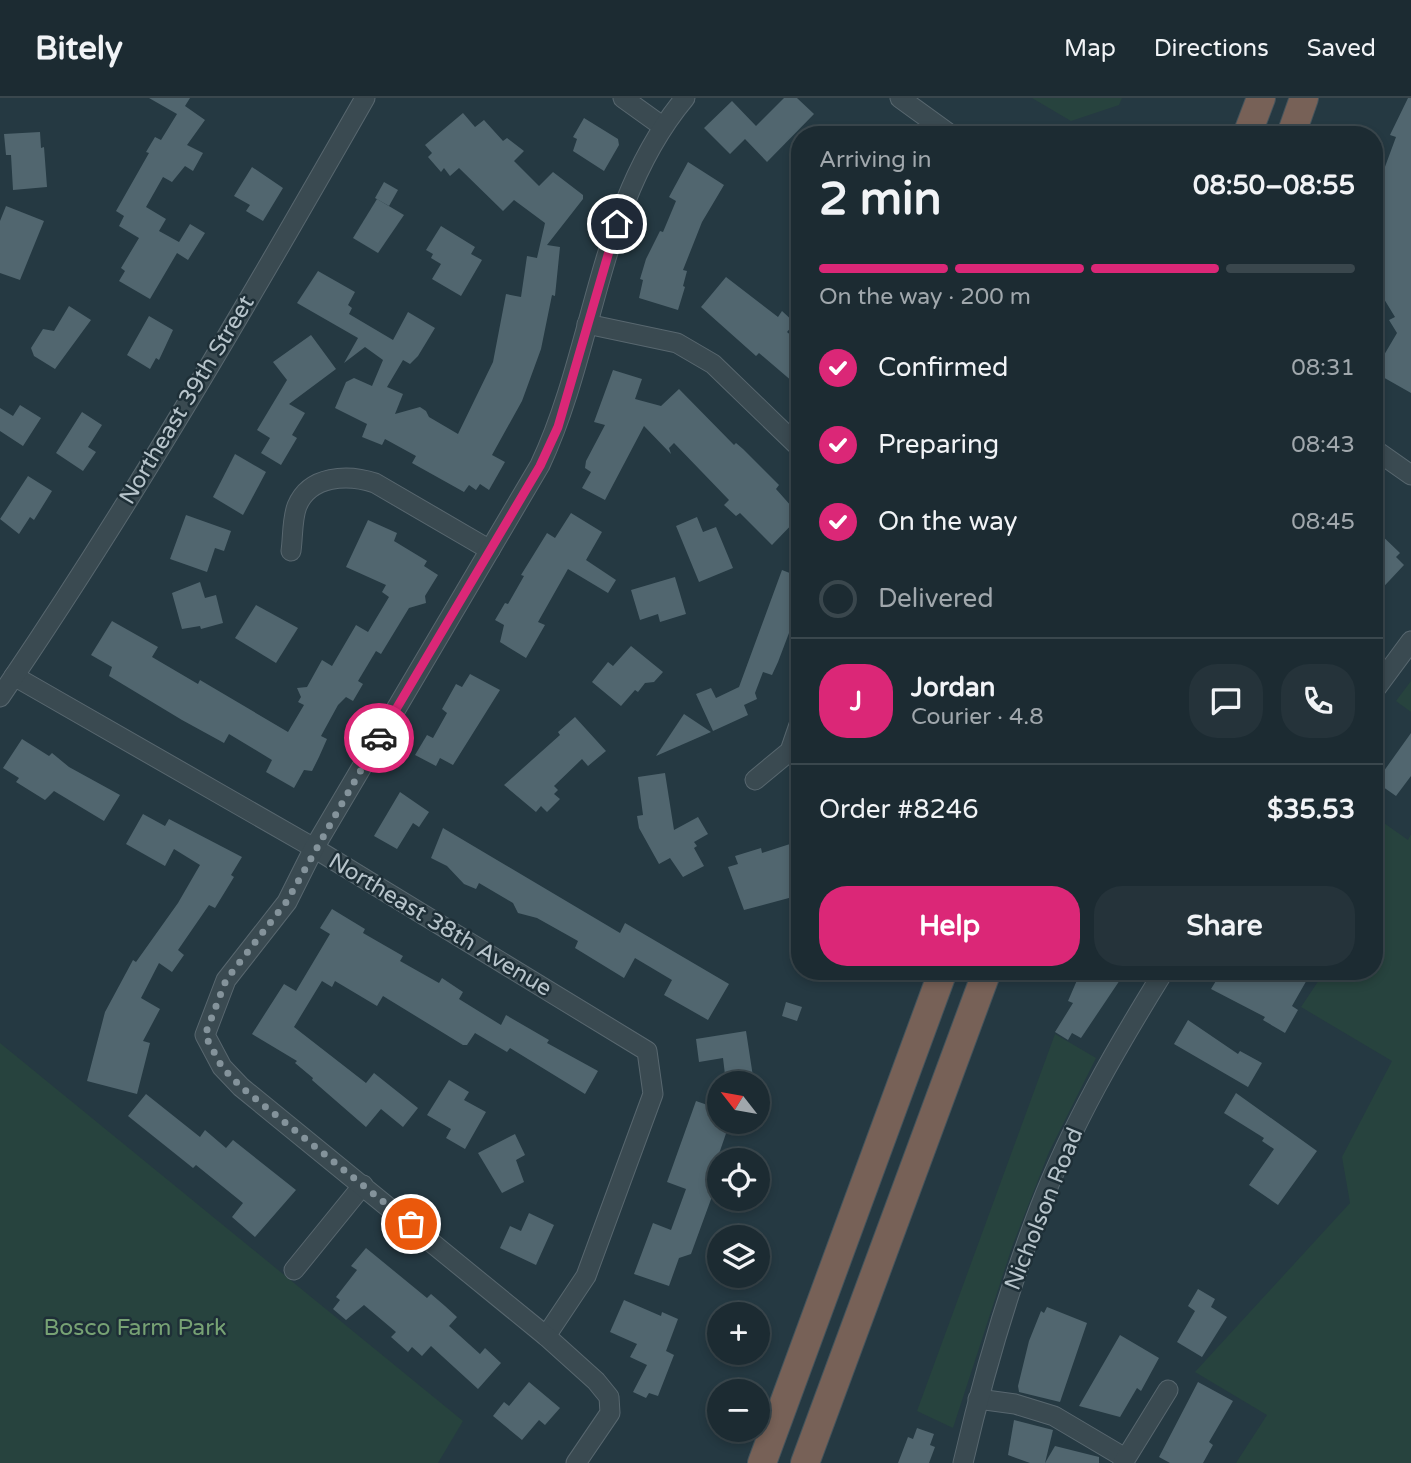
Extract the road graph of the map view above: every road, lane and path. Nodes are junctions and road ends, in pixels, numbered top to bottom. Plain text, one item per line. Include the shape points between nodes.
1 (365, 98) edge
2 (623, 98) edge
3 (685, 98) edge
4 (900, 98) edge
5 (1261, 98) edge
6 (1304, 98) edge
7 (662, 126) junction
8 (939, 126) edge
9 (1250, 126) edge
10 (1294, 126) edge
11 (587, 324) junction
12 (791, 439) edge
13 (1383, 455) edge
14 (1411, 475) edge
15 (490, 550) junction
16 (290, 551) dead end
17 (1411, 641) edge
18 (15, 676) junction
19 (1383, 679) edge
20 (0, 697) edge
21 (791, 748) edge
22 (755, 780) dead end
23 (314, 848) junction
24 (940, 980) edge
25 (985, 980) edge
26 (1159, 980) edge
27 (363, 1185) junction
28 (294, 1270) dead end
29 (546, 1336) junction
30 (1168, 1390) dead end
31 (978, 1399) junction
32 (1124, 1461) edge
33 (576, 1463) edge
34 (762, 1463) edge
35 (805, 1463) edge
36 (963, 1463) edge

1 - 18 street, Northeast 39th Street via 231,332
2 - 7 street
3 - 7 street
4 - 8 street
5 - 9 highway
6 - 10 highway
7 - 11 street via 617,224
11 - 12 street via 677,343 713,364
11 - 15 street via 558,427
13 - 14 street
15 - 16 street via 375,483 343,477 310,489 297,506
15 - 23 street
17 - 19 street
18 - 20 street, Northeast 39th Street
18 - 23 street, Northeast 38th Avenue
21 - 22 street
23 - 27 street via 287,901 226,980 205,1035 222,1067 241,1087
23 - 29 street, Northeast 38th Avenue via 647,1051 653,1094 586,1276
24 - 34 highway
25 - 35 highway
26 - 31 street, Nicholson Road via 1083,1113 1040,1206
27 - 28 street
27 - 29 street
29 - 33 street via 609,1398 610,1413
30 - 32 street
31 - 32 street via 1054,1416
31 - 36 street, Nicholson Road

